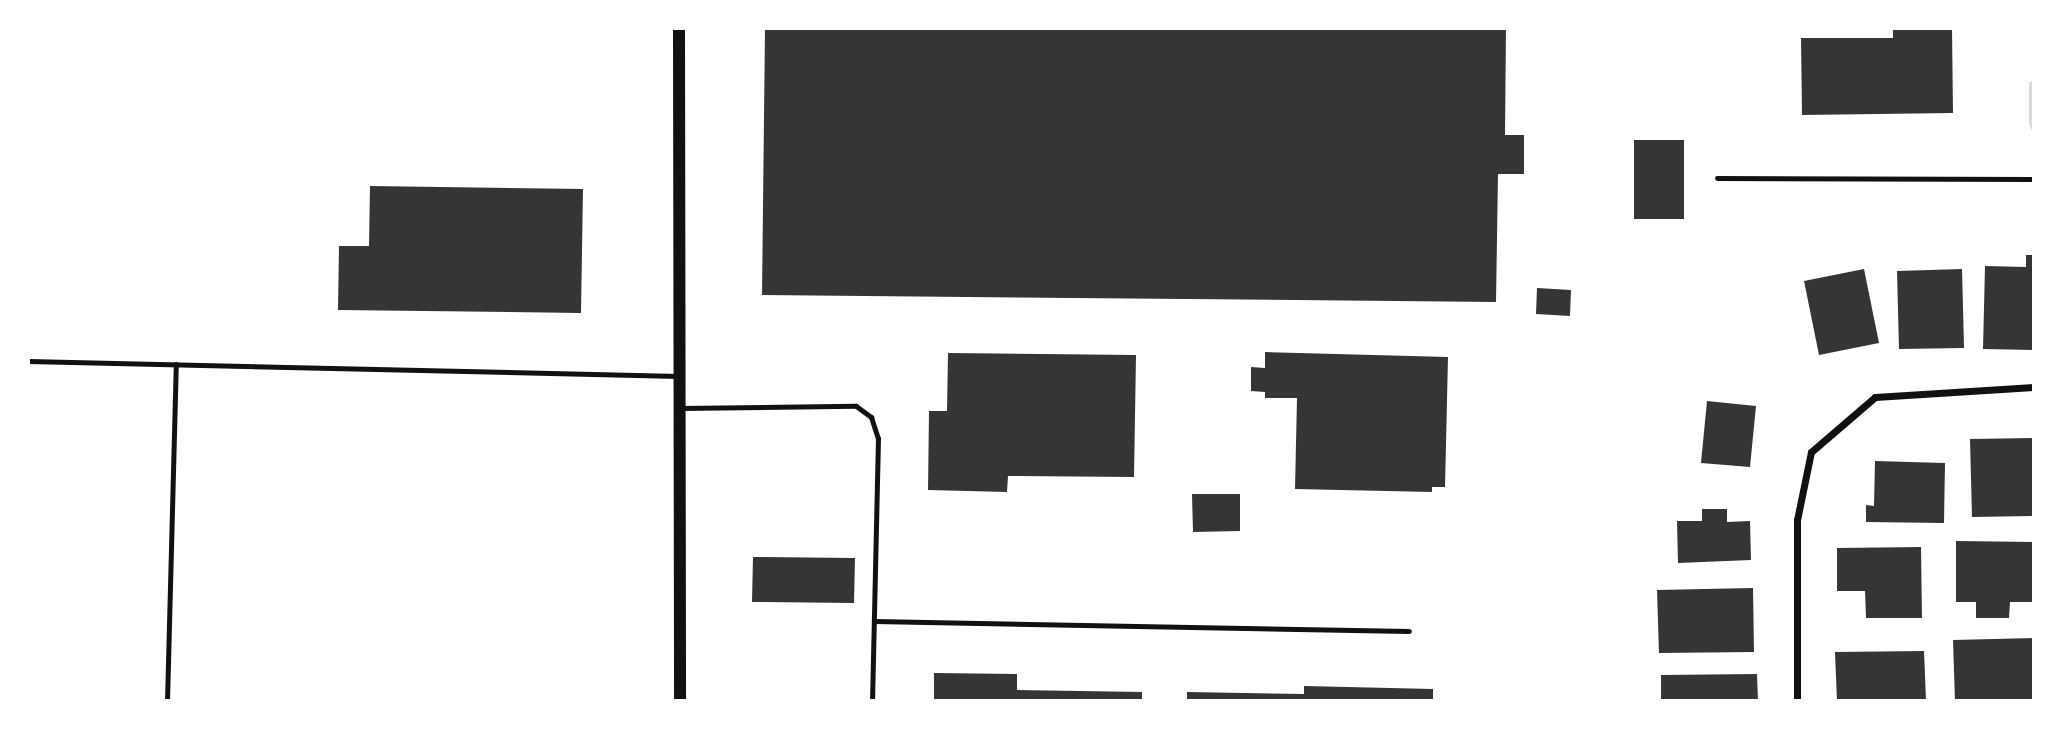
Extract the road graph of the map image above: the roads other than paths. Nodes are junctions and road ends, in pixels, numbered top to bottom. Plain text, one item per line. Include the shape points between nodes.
1 (679, 28) edge
2 (1717, 178) dead end
3 (2034, 179) edge
4 (28, 361) edge
5 (176, 364) junction
6 (679, 376) junction
7 (2034, 387) edge
8 (680, 408) junction
9 (874, 621) junction
10 (1409, 631) dead end
11 (167, 701) edge
12 (680, 701) edge
13 (872, 701) edge
14 (1797, 701) edge

1 - 6 street
2 - 3 lane
4 - 5 lane
5 - 6 lane
5 - 11 lane
6 - 8 street
7 - 14 street via 1875,397 1811,452 1797,520
8 - 9 lane via 856,406 871,417 878,438
8 - 12 street
9 - 10 lane
9 - 13 lane

